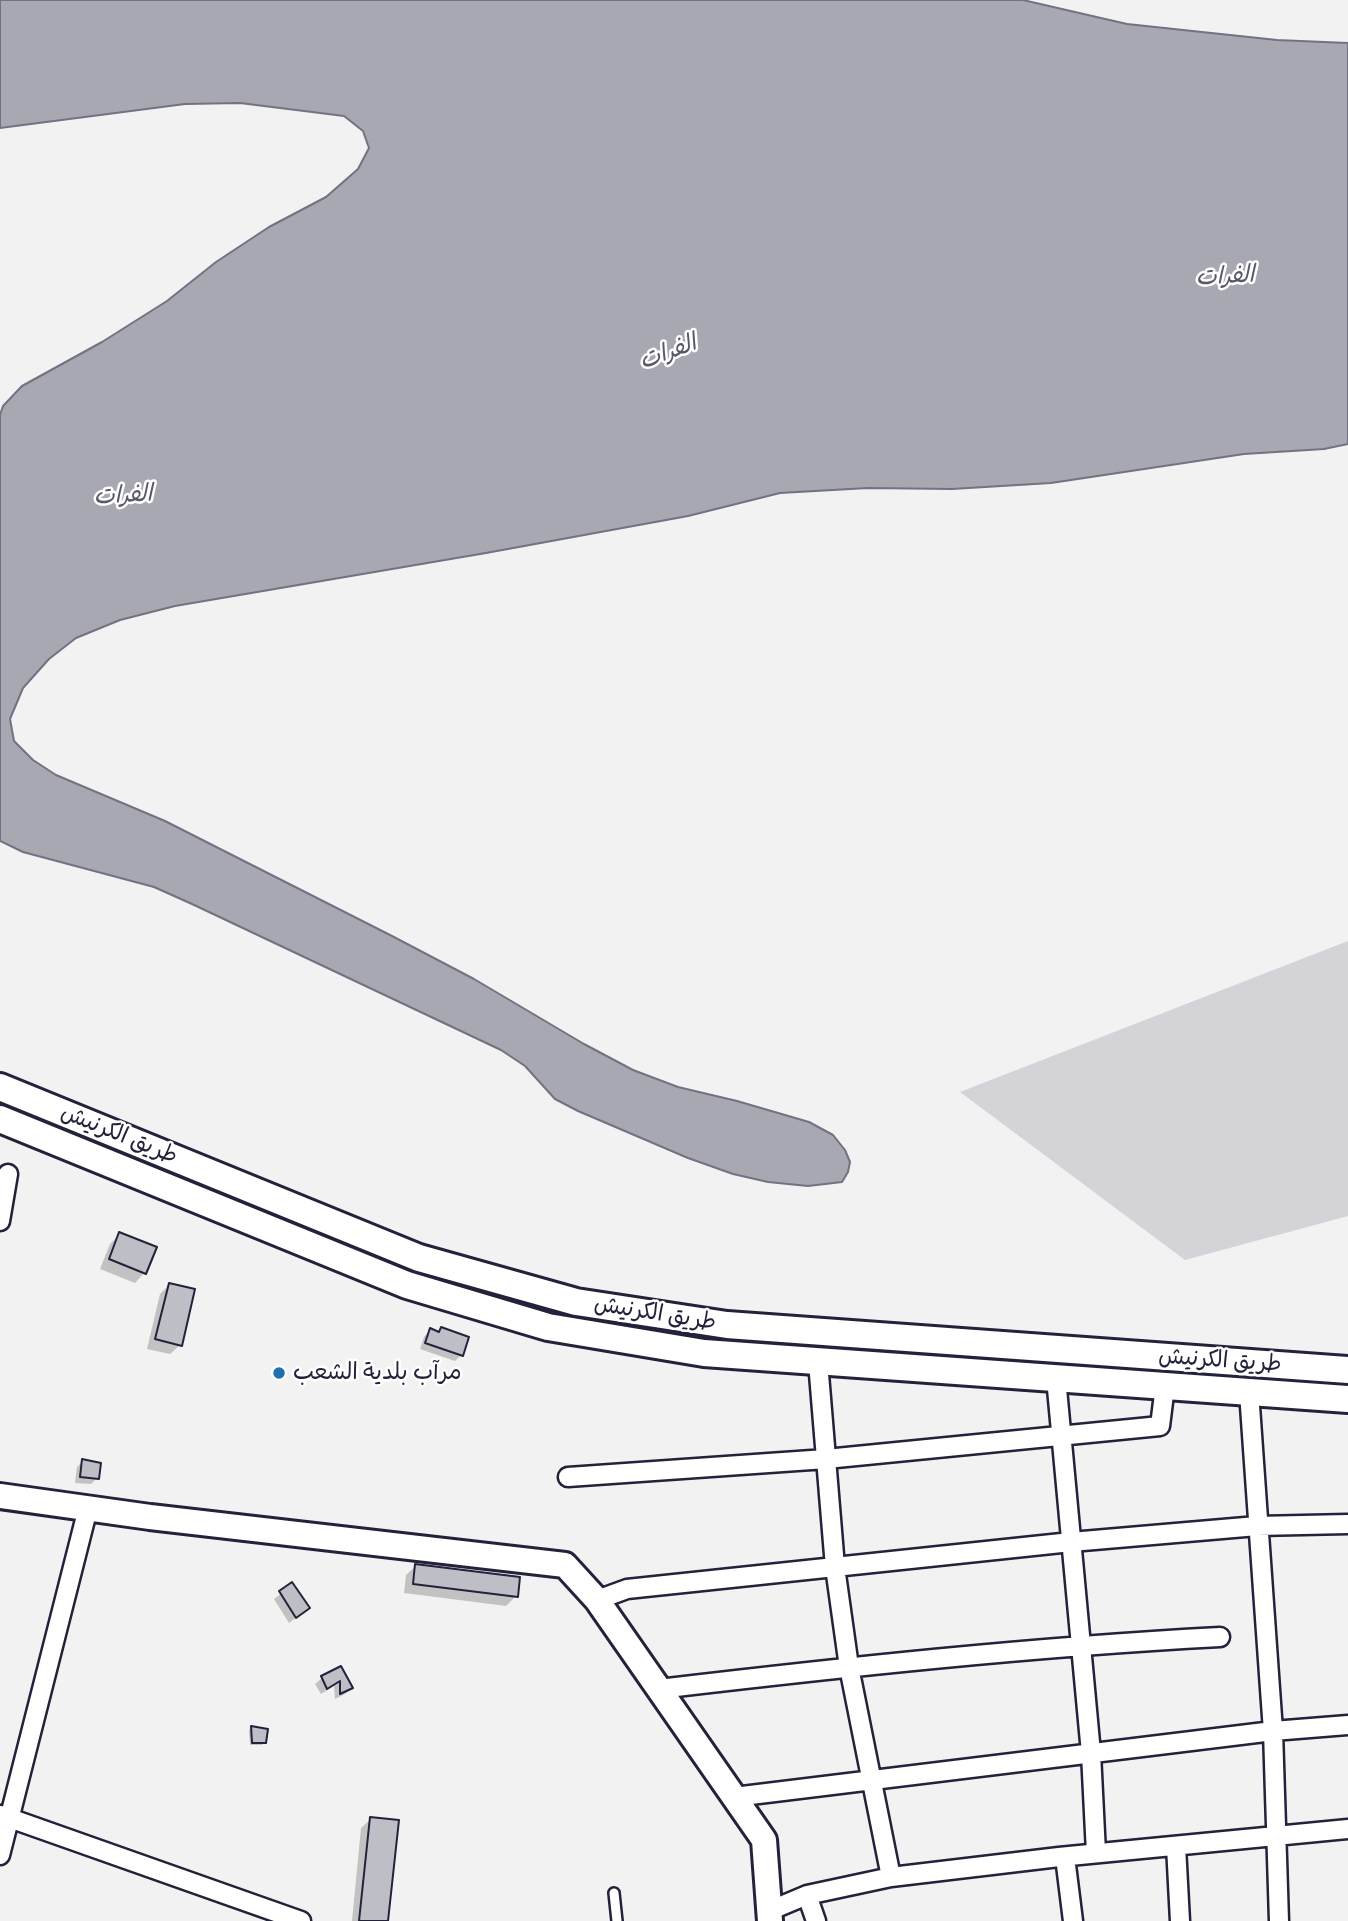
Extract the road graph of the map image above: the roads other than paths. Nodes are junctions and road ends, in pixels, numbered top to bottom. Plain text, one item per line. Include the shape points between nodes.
1 (0, 1087) edge
2 (0, 1119) edge
3 (8, 1174) dead end
4 (0, 1222) edge
5 (818, 1362) junction
6 (1348, 1370) edge
7 (1056, 1378) junction
8 (1165, 1386) junction
9 (1249, 1392) junction
10 (1348, 1399) edge
11 (1061, 1437) junction
12 (826, 1459) junction
13 (568, 1477) dead end
14 (0, 1496) edge
15 (88, 1508) junction
16 (1348, 1524) edge
17 (1257, 1526) junction
18 (1071, 1542) junction
19 (835, 1567) junction
20 (597, 1600) junction
21 (1220, 1637) dead end
22 (1081, 1645) junction
23 (849, 1667) junction
24 (659, 1689) junction
25 (1348, 1725) edge
26 (1273, 1731) junction
27 (1091, 1753) junction
28 (872, 1780) junction
29 (734, 1797) junction
30 (5, 1816) edge
31 (1348, 1829) edge
32 (1276, 1836) junction
33 (1176, 1846) junction
34 (1096, 1853) junction
35 (0, 1855) edge
36 (1065, 1857) junction
37 (891, 1877) junction
38 (614, 1893) dead end
39 (807, 1895) junction
40 (769, 1916) edge
41 (301, 1921) edge
42 (617, 1921) edge
43 (816, 1921) edge
44 (1073, 1921) edge
45 (1180, 1921) edge
46 (1279, 1921) edge

1 - 6 main road, طريق الكرنيش via 419,1258 576,1302 727,1325
2 - 5 main road, طريق الكرنيش via 407,1284 548,1327 704,1353
3 - 4 street
5 - 7 main road, طريق الكرنيش
5 - 12 street
7 - 8 main road, طريق الكرنيش
7 - 11 street
8 - 9 main road, طريق الكرنيش
8 - 11 street via 1160,1426
9 - 10 main road, طريق الكرنيش
9 - 17 street
11 - 12 street
11 - 18 street
12 - 13 street
12 - 19 street
14 - 15 street
15 - 20 street via 565,1565
15 - 30 street
16 - 17 street
17 - 18 street
17 - 26 street
18 - 19 street
18 - 22 street
19 - 20 street via 627,1589
19 - 23 street
20 - 24 street
21 - 22 street
22 - 23 street
22 - 27 street
23 - 24 street
23 - 28 street
24 - 29 street
25 - 26 street
26 - 27 street
26 - 32 street
27 - 28 street
27 - 34 street
28 - 29 street
28 - 37 street
29 - 40 street via 764,1840
30 - 35 street
30 - 41 street
31 - 32 street
32 - 33 street
32 - 46 street
33 - 34 street
33 - 45 street
34 - 36 street
36 - 37 street
36 - 44 street
37 - 39 street
38 - 42 lane
39 - 40 street
39 - 43 street

